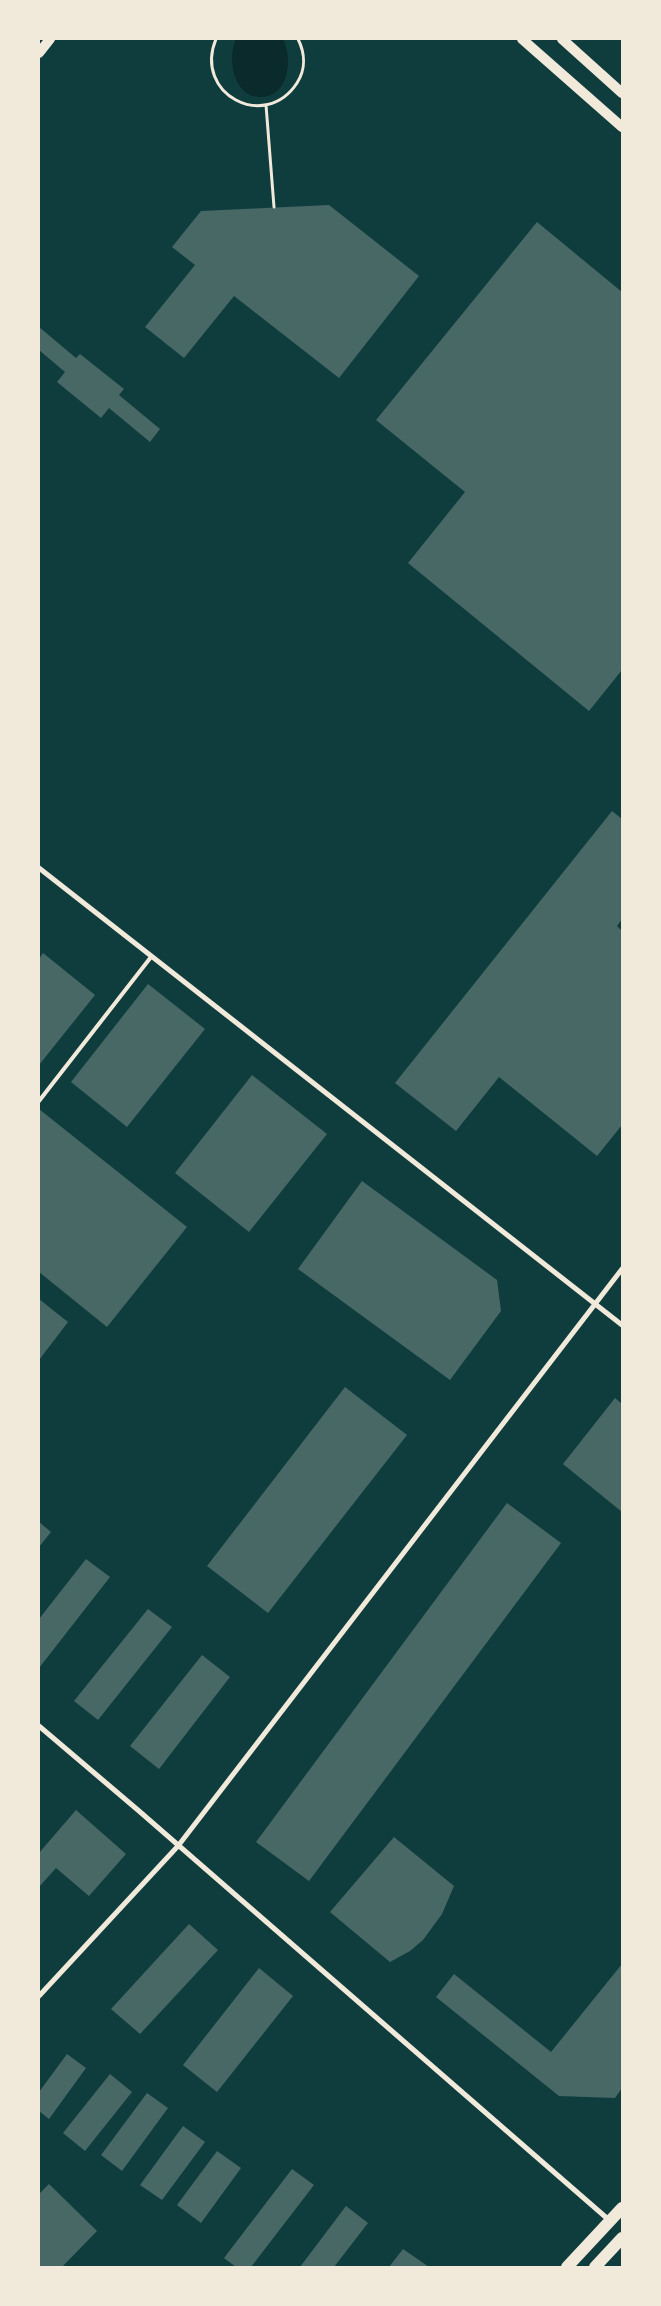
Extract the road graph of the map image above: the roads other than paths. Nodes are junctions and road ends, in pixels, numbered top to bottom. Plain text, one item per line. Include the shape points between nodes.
1 (50, 39) edge
2 (522, 39) edge
3 (562, 39) edge
4 (39, 53) edge
5 (622, 93) edge
6 (622, 127) edge
7 (39, 868) edge
8 (151, 957) junction
9 (39, 1101) edge
10 (622, 1269) edge
11 (596, 1304) junction
12 (622, 1325) edge
13 (39, 1726) edge
14 (178, 1846) junction
15 (39, 1996) edge
16 (622, 2208) edge
17 (609, 2221) junction
18 (622, 2238) edge
19 (567, 2267) edge
20 (595, 2267) edge

1 - 4 main road
2 - 6 main road
3 - 5 main road
7 - 8 street
8 - 9 lane
8 - 11 street
10 - 11 street
11 - 12 street
11 - 14 street
13 - 14 street
14 - 15 street
14 - 17 street
16 - 17 main road
17 - 19 main road
18 - 20 main road

